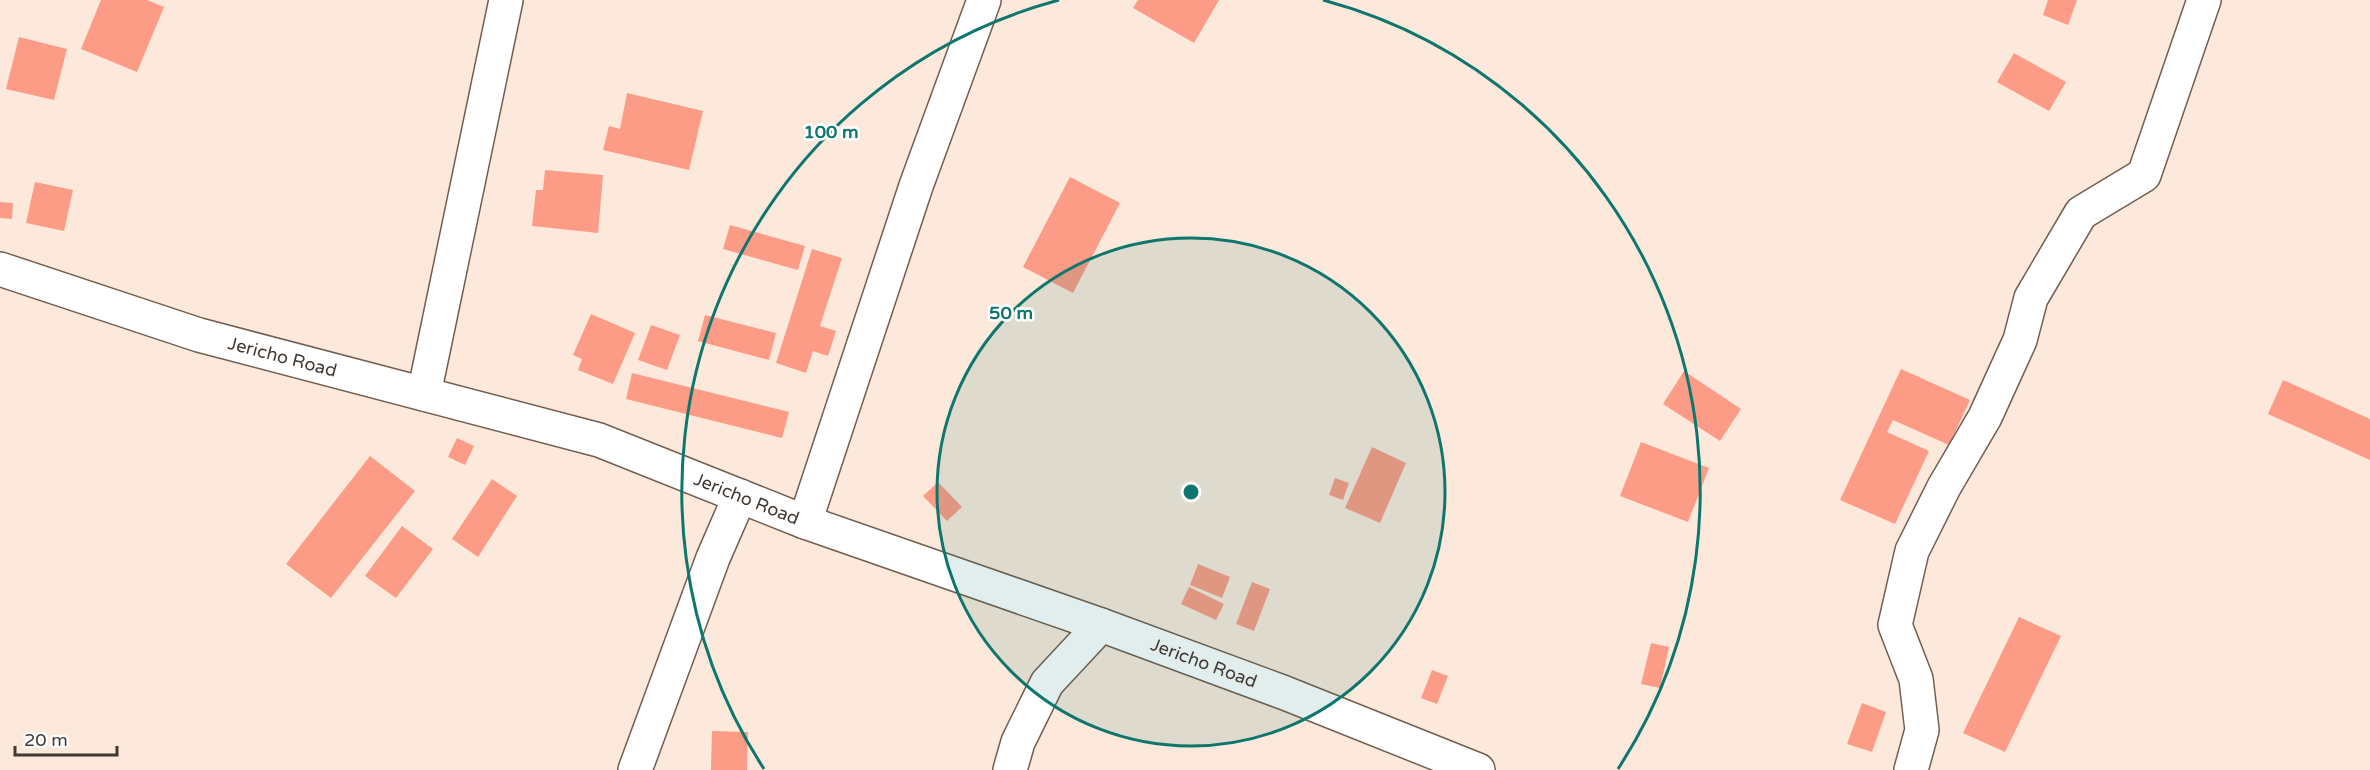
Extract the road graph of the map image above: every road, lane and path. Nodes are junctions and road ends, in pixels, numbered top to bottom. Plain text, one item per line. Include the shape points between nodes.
1 (506, 0) edge
2 (984, 0) edge
3 (2204, 0) edge
4 (0, 269) edge
5 (424, 394) junction
6 (740, 496) junction
7 (805, 522) junction
8 (1101, 625) junction
9 (635, 770) edge
10 (1010, 770) edge
11 (1478, 770) edge
12 (1911, 770) edge

1 - 5 street
2 - 7 street via 916,186
3 - 12 street via 2144,175 2081,213 2031,298 2020,340 1985,417 1912,551 1895,625 1916,679 1922,730
4 - 5 street, Jericho Road via 199,336
5 - 6 street, Jericho Road via 599,440
6 - 7 street, Jericho Road
6 - 9 street via 713,558
7 - 8 street, Jericho Road
8 - 10 street via 1047,683 1022,734
8 - 11 street, Jericho Road

